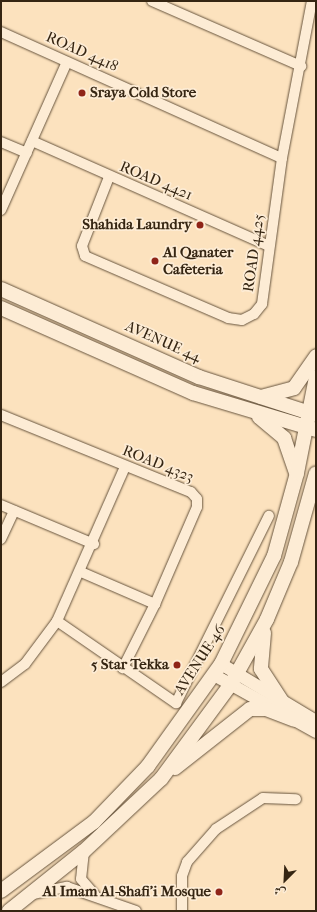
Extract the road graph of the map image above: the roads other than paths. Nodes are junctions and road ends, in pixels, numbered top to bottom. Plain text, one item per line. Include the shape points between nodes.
1 (152, 1) edge
2 (312, 1) edge
3 (1, 32) edge
4 (67, 62) junction
5 (301, 66) junction
6 (32, 141) junction
7 (1, 142) edge
8 (27, 153) junction
9 (282, 158) junction
10 (109, 177) junction
11 (4, 194) edge
12 (1, 210) edge
13 (269, 246) junction
14 (1, 289) edge
15 (1, 308) edge
16 (316, 356) edge
17 (316, 378) edge
18 (258, 397) junction
19 (253, 412) junction
20 (313, 414) edge
21 (1, 415) edge
22 (312, 429) edge
23 (125, 467) junction
24 (297, 473) junction
25 (316, 473) edge
26 (313, 494) edge
27 (1, 505) edge
28 (14, 511) junction
29 (269, 516) dead end
30 (1, 539) edge
31 (94, 544) junction
32 (81, 572) junction
33 (155, 604) junction
34 (267, 619) junction
35 (57, 621) junction
36 (123, 668) junction
37 (218, 670) junction
38 (234, 678) junction
39 (1, 682) edge
40 (282, 701) junction
41 (294, 720) junction
42 (316, 721) edge
43 (316, 732) edge
44 (161, 779) junction
45 (296, 799) dead end
46 (84, 851) junction
47 (1, 891) edge
48 (32, 894) junction
49 (96, 897) junction
50 (9, 911) edge
51 (136, 911) edge
52 (182, 911) edge

1 - 5 street
2 - 5 street, ROAD 4425
3 - 4 street, ROAD 4418
4 - 6 street
4 - 9 street, ROAD 4418
5 - 9 street, ROAD 4425
6 - 8 street
6 - 10 street, ROAD 4421
7 - 8 street
8 - 11 street
9 - 13 street, ROAD 4425
10 - 13 street, ROAD 4421
10 - 13 street, ROAD 4425 via 82,250 85,256 148,284 228,318 242,320 254,314 262,304
11 - 12 street
14 - 18 main road, AVENUE 44 via 199,377
15 - 19 main road via 193,393
16 - 18 main road via 294,388
17 - 20 main road, AVENUE 46
18 - 20 main road, AVENUE 44
19 - 22 main road
19 - 24 main road via 284,438
20 - 22 main road, AVENUE 46
21 - 23 street, ROAD 4323
22 - 24 main road, AVENUE 46
23 - 31 street
23 - 33 street, ROAD 4323 via 191,492 197,499 197,507
24 - 37 main road, AVENUE 46 via 274,556
25 - 26 main road
26 - 34 main road via 291,562
27 - 28 street
28 - 30 street
28 - 31 street
29 - 36 street via 180,699 171,702
31 - 32 street
32 - 33 street
32 - 35 street
33 - 36 street, ROAD 4323
34 - 38 main road
34 - 40 main road via 259,657 261,669
35 - 36 street
35 - 39 street via 25,664
37 - 38 street
37 - 47 main road, AVENUE 46 via 148,766 94,822
38 - 40 street
38 - 41 street
38 - 44 main road
40 - 42 street
41 - 43 street
41 - 44 main road via 266,708 250,709
44 - 46 main road
45 - 52 street via 263,798 216,829 187,862 182,876
46 - 48 main road
46 - 49 street via 81,880
48 - 49 street via 64,887
48 - 50 main road
49 - 51 street

